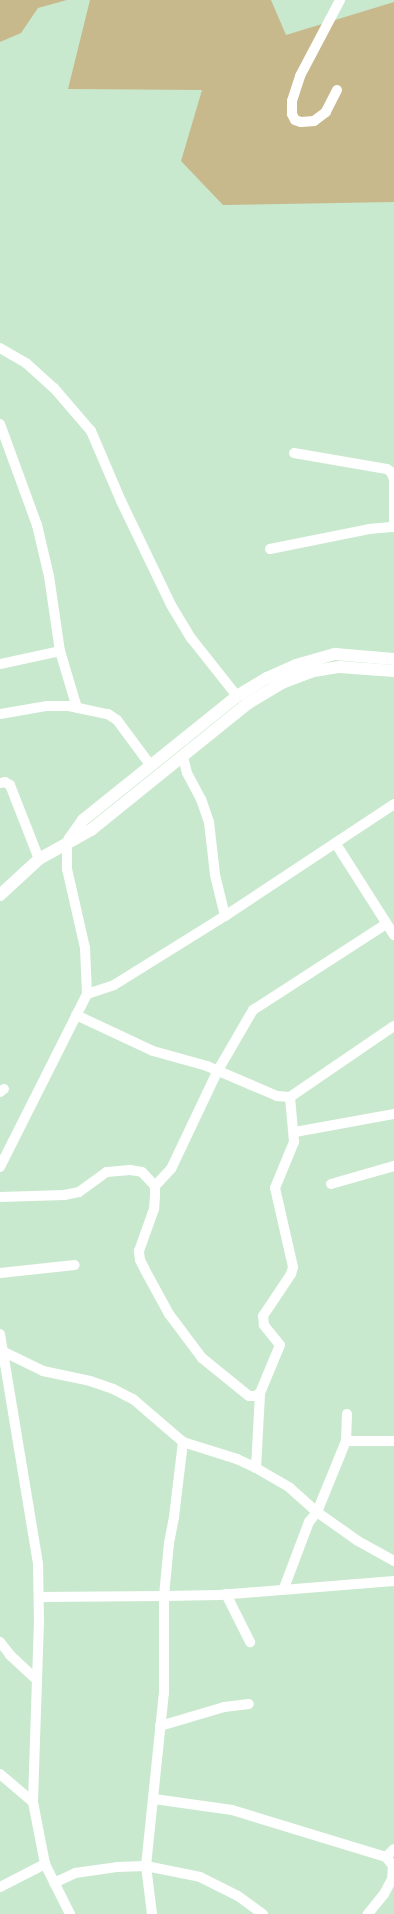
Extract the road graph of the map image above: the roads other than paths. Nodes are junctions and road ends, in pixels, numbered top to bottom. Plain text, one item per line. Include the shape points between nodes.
1 (340, 0) edge
2 (337, 90) dead end
3 (0, 348) edge
4 (0, 424) edge
5 (294, 453) dead end
6 (394, 527) edge
7 (270, 549) dead end
8 (60, 651) junction
9 (394, 659) edge
10 (0, 664) edge
11 (394, 672) edge
12 (237, 696) junction
13 (77, 708) junction
14 (228, 711) junction
15 (0, 714) edge
16 (183, 757) junction
17 (151, 766) junction
18 (0, 783) edge
19 (394, 804) edge
20 (67, 842) junction
21 (336, 844) junction
22 (39, 858) junction
23 (0, 896) edge
24 (226, 916) junction
25 (386, 924) junction
26 (394, 935) edge
27 (87, 994) junction
28 (76, 1015) junction
29 (394, 1026) edge
30 (217, 1072) junction
31 (290, 1097) junction
32 (394, 1114) edge
33 (295, 1132) junction
34 (0, 1166) edge
35 (394, 1166) edge
36 (330, 1184) dead end
37 (155, 1186) junction
38 (0, 1197) edge
39 (75, 1265) dead end
40 (0, 1273) edge
41 (0, 1334) edge
42 (1, 1350) edge
43 (260, 1393) junction
44 (347, 1414) dead end
45 (346, 1441) junction
46 (394, 1441) edge
47 (183, 1442) junction
48 (256, 1468) junction
49 (318, 1512) junction
50 (394, 1561) edge
51 (394, 1581) edge
52 (284, 1588) junction
53 (226, 1594) junction
54 (164, 1596) junction
55 (39, 1598) junction
56 (0, 1642) edge
57 (250, 1642) dead end
58 (36, 1679) junction
59 (249, 1704) dead end
60 (160, 1726) junction
61 (0, 1774) edge
62 (154, 1799) junction
63 (33, 1802) junction
64 (394, 1849) edge
65 (386, 1857) junction
66 (45, 1864) junction
67 (146, 1866) junction
68 (393, 1866) edge
69 (54, 1883) junction
70 (0, 1887) edge
71 (70, 1914) edge
72 (152, 1914) edge
73 (263, 1914) edge
74 (368, 1914) edge

1 - 2 street via 300,76 292,101 295,120 314,121 326,112
3 - 12 street via 26,363 54,388 91,430 121,502 172,605 192,638
4 - 8 street via 37,525
5 - 6 street via 387,469 394,479
6 - 7 street
8 - 10 street
8 - 13 street
9 - 12 street via 336,654 296,665
11 - 14 street via 340,667 314,671 282,683 247,704
12 - 14 street
13 - 15 street via 46,706
13 - 17 street via 108,714 117,720
14 - 16 street
14 - 17 street
16 - 20 street via 91,830
16 - 24 street via 208,822 215,875
17 - 20 street via 84,820
18 - 22 street via 10,785
19 - 21 street
20 - 22 street
20 - 27 street via 67,869 85,948
21 - 24 street
21 - 25 street
22 - 23 street
24 - 27 street via 114,986
25 - 26 street
25 - 30 street via 253,1010
27 - 28 street
28 - 30 street via 153,1050
28 - 34 street
29 - 31 street
30 - 31 street via 278,1096
30 - 37 street via 171,1169
31 - 33 street
32 - 33 street
33 - 43 street via 291,1151 275,1188 291,1274 263,1316 264,1326 280,1345
35 - 36 street
37 - 38 street via 142,1172 118,1171 107,1172 79,1192
37 - 43 street via 154,1209 139,1251 140,1260 169,1314 202,1358 249,1396
39 - 40 street
41 - 42 street
42 - 47 street via 43,1371 113,1389 133,1399
42 - 55 street via 38,1564
43 - 48 street
44 - 45 street
45 - 46 street
45 - 49 street
47 - 48 street
47 - 54 street
48 - 49 street via 290,1488
49 - 50 street via 358,1541
49 - 52 street via 309,1522
51 - 52 street
52 - 53 street
53 - 54 street
53 - 57 street
54 - 55 street
54 - 60 street via 164,1693
55 - 58 street
56 - 58 street
58 - 63 street
59 - 60 street via 224,1707
60 - 62 street
61 - 63 street
62 - 65 street via 232,1810
62 - 67 street
63 - 66 street
64 - 65 street
65 - 68 street
66 - 69 street
66 - 70 street
67 - 69 street via 116,1866 75,1873
67 - 72 street
67 - 73 street via 200,1877 238,1896
68 - 74 street via 392,1879
69 - 71 street

